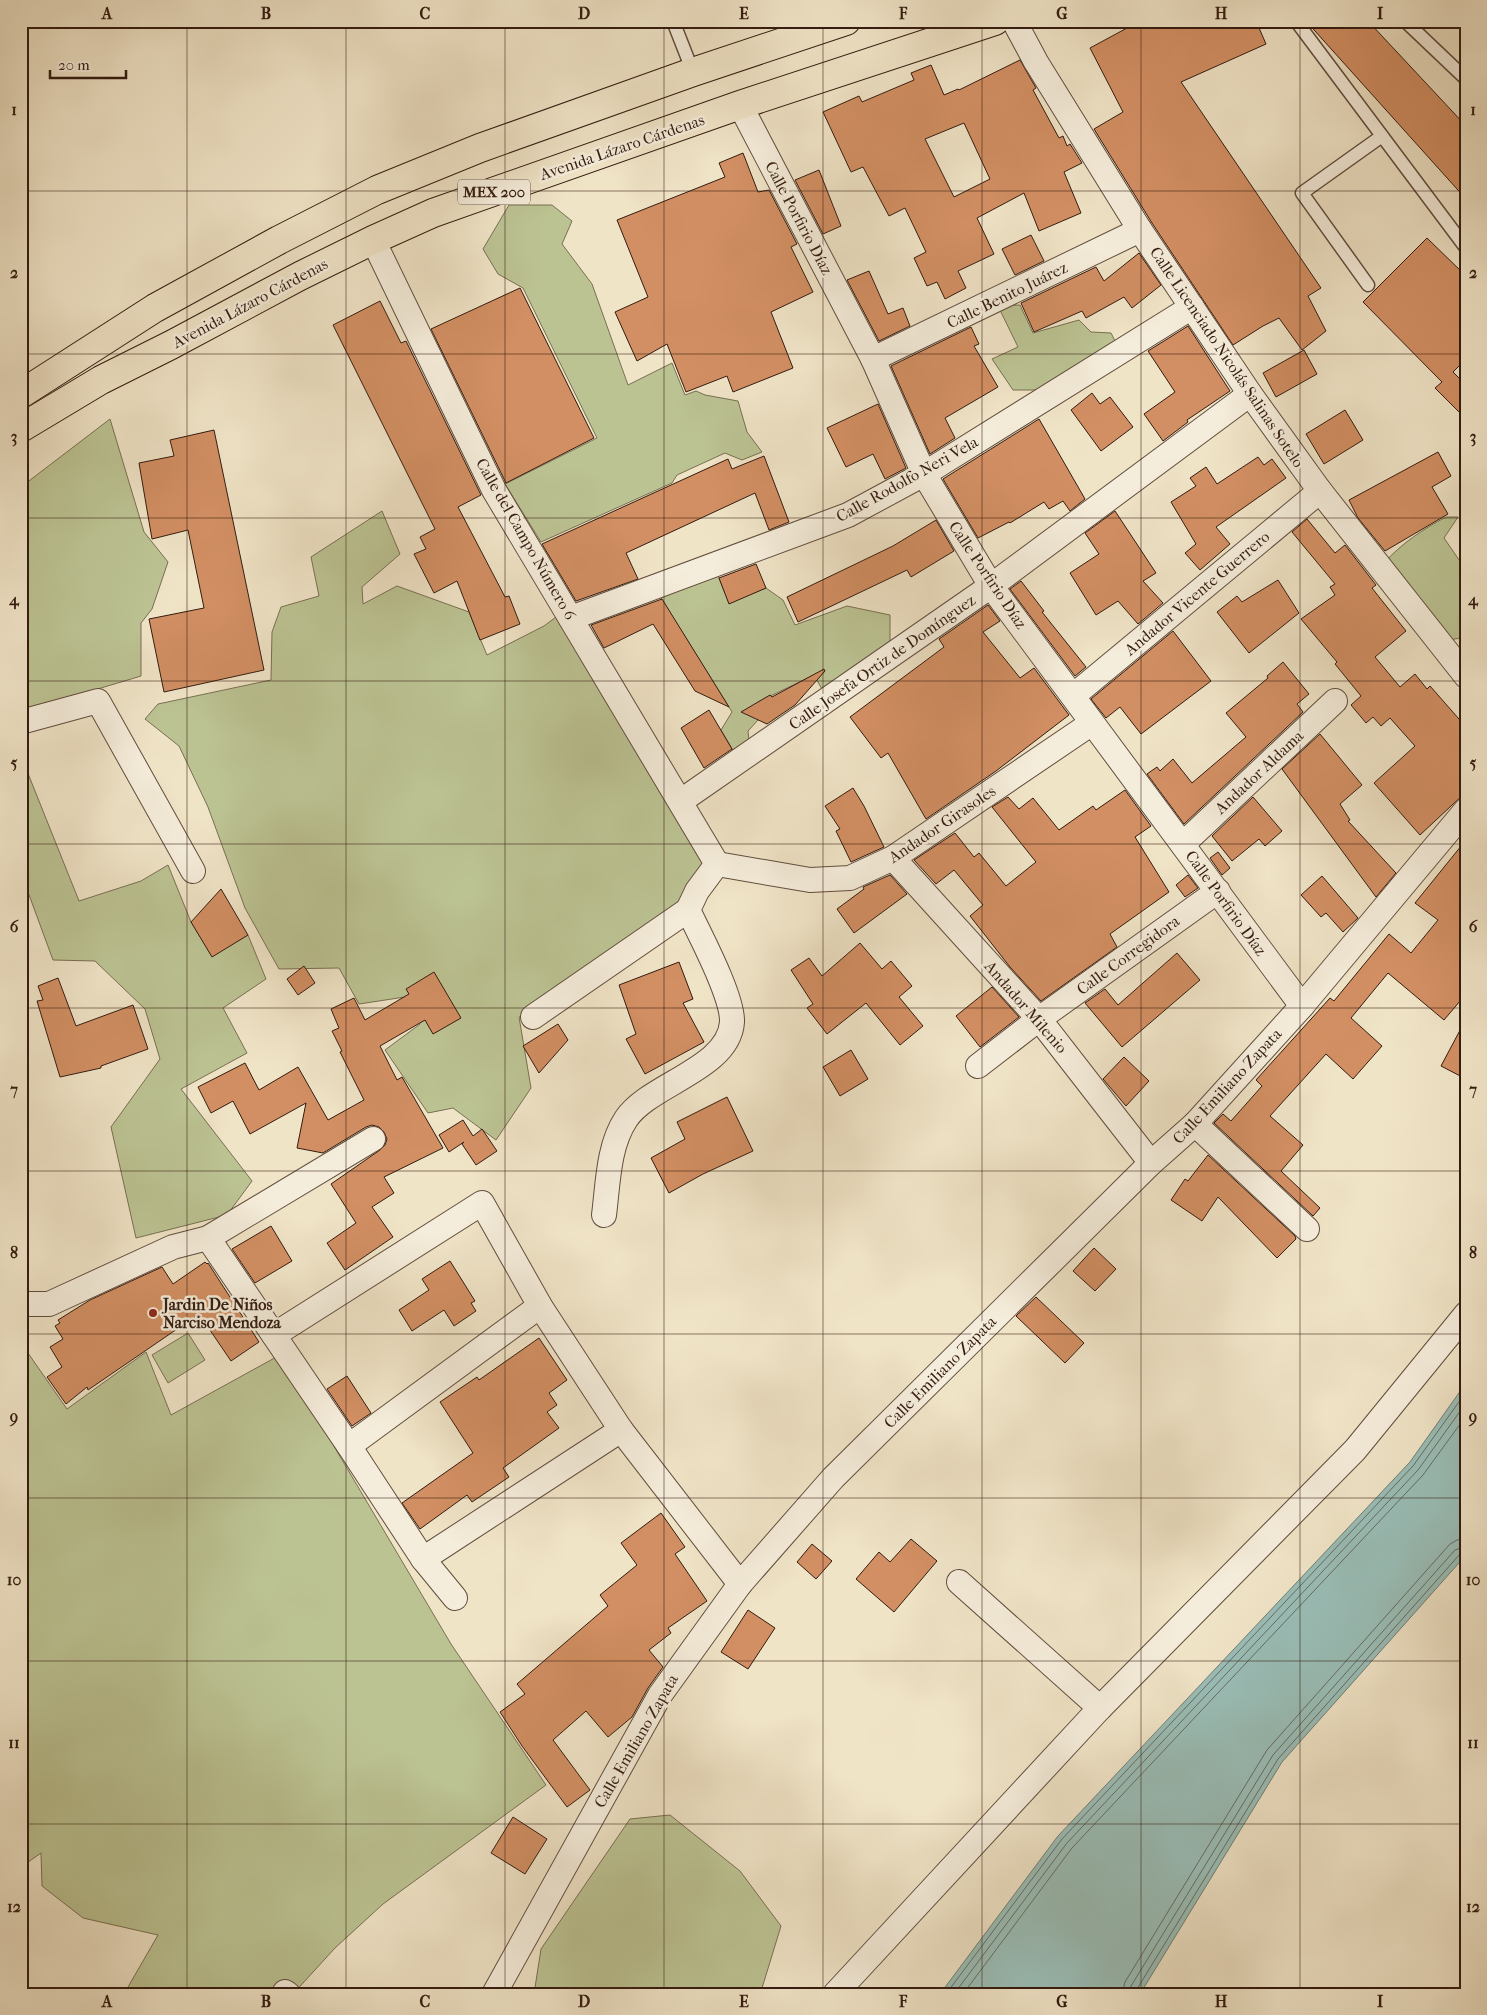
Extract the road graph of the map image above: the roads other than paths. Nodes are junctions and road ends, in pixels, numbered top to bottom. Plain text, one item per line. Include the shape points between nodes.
1 (673, 21) edge
2 (846, 21) edge
3 (995, 21) edge
4 (1014, 21) edge
5 (1296, 21) edge
6 (1405, 21) edge
7 (694, 72) junction
8 (1466, 79) edge
9 (740, 105) junction
10 (1382, 136) junction
11 (1140, 230) junction
12 (373, 240) junction
13 (1466, 248) edge
14 (1368, 286) dead end
15 (1192, 307) junction
16 (873, 359) junction
17 (100, 380) junction
18 (21, 394) edge
19 (1250, 394) junction
20 (21, 428) edge
21 (21, 450) edge
22 (924, 474) junction
23 (1320, 491) junction
24 (991, 586) junction
25 (571, 618) junction
26 (1466, 676) edge
27 (1074, 696) junction
28 (1335, 701) dead end
29 (21, 722) edge
30 (1092, 722) junction
31 (681, 802) junction
32 (1466, 810) edge
33 (1183, 844) junction
34 (893, 858) junction
35 (717, 864) junction
36 (193, 871) dead end
37 (1218, 891) junction
38 (688, 910) junction
39 (1302, 1006) junction
40 (533, 1017) dead end
41 (1039, 1020) junction
42 (978, 1066) dead end
43 (1195, 1124) junction
44 (373, 1140) dead end
45 (1151, 1163) junction
46 (604, 1215) dead end
47 (1307, 1230) dead end
48 (208, 1238) junction
49 (21, 1304) edge
50 (540, 1306) junction
51 (1466, 1314) edge
52 (274, 1335) junction
53 (621, 1430) junction
54 (349, 1446) junction
55 (423, 1559) junction
56 (959, 1582) dead end
57 (740, 1584) junction
58 (455, 1598) dead end
59 (1100, 1708) junction
60 (494, 1994) edge
61 (835, 1994) edge

1 - 7 lane
2 - 7 main road, MEX 200
3 - 9 main road, Avenida Lázaro Cárdenas / MEX 200
4 - 11 street, Calle Licenciado Nicolás Salinas Sotelo
5 - 10 lane
6 - 8 lane
7 - 18 main road, MEX 200 via 480,148 377,190 155,308
9 - 12 main road, Avenida Lázaro Cárdenas / MEX 200 via 433,213
9 - 16 street, Calle Porfirio Díaz
10 - 13 lane
10 - 14 lane via 1302,193
11 - 15 street, Calle Licenciado Nicolás Salinas Sotelo
11 - 16 street, Calle Benito Juárez
12 - 17 main road, Avenida Lázaro Cárdenas / MEX 200
12 - 25 street, Calle del Campo Número 6 via 494,490
15 - 19 street, Calle Licenciado Nicolás Salinas Sotelo
15 - 22 street, Calle Rodolfo Neri Vela
16 - 22 street, Calle Porfirio Díaz
17 - 20 main road, Avenida Lázaro Cárdenas / MEX 200
17 - 21 main road, Avenida Lázaro Cárdenas / MEX 200
19 - 23 street, Calle Licenciado Nicolás Salinas Sotelo
19 - 24 street, Calle Josefa Ortiz de Domínguez
22 - 24 street, Calle Porfirio Díaz
22 - 25 street, Calle Rodolfo Neri Vela via 848,515
23 - 26 street, Calle Licenciado Nicolás Salinas Sotelo
23 - 27 street, Andador Vicente Guerrero
24 - 27 street, Calle Porfirio Díaz
24 - 31 street, Calle Josefa Ortiz de Domínguez
25 - 31 street, Calle del Campo Número 6
27 - 30 street, Calle Porfirio Díaz
28 - 33 street, Andador Aldama
29 - 36 street via 98,702
30 - 33 street, Calle Porfirio Díaz
30 - 34 street, Andador Girasoles
31 - 35 street, Calle del Campo Número 6
32 - 39 street, Calle Emiliano Zapata
33 - 37 street, Calle Porfirio Díaz
34 - 35 street, Andador Girasoles via 850,878 810,880
34 - 41 street, Andador Milenio
35 - 38 street via 697,891
37 - 39 street, Calle Porfirio Díaz
37 - 41 street, Calle Corregidora
38 - 40 street
38 - 46 street via 727,996 732,1013 730,1031 716,1053 640,1104 627,1117 614,1145
39 - 43 street, Calle Emiliano Zapata
41 - 42 street, Calle Corregidora
41 - 45 street, Andador Milenio
43 - 45 street, Calle Emiliano Zapata
43 - 47 street
44 - 48 street
45 - 57 street, Calle Emiliano Zapata via 833,1478
48 - 49 street via 173,1247 49,1304
48 - 52 street
50 - 52 street via 482,1203
50 - 53 street
50 - 54 street
51 - 59 street via 1354,1450
52 - 54 street
53 - 55 street
53 - 57 street
54 - 55 street
55 - 58 street
56 - 59 street
57 - 60 street, Calle Emiliano Zapata via 660,1695
59 - 61 street

